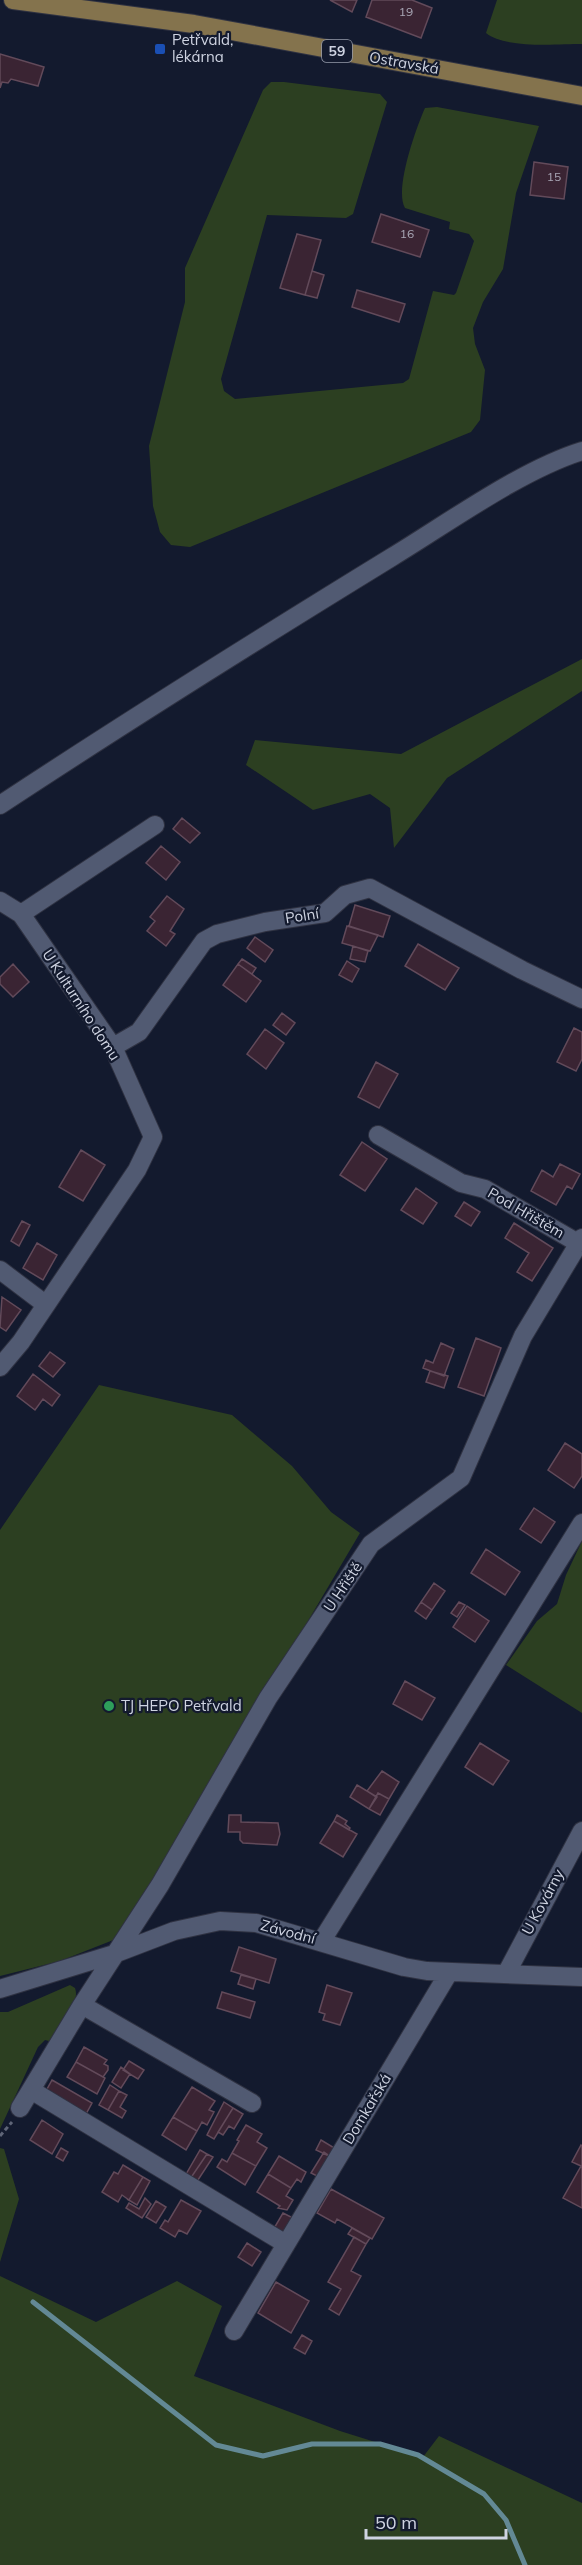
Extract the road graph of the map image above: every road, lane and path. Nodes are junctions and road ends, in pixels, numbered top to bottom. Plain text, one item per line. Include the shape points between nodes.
1 (13, 0) edge
2 (582, 96) edge
3 (582, 450) edge
4 (0, 805) edge
5 (155, 825) dead end
6 (0, 901) edge
7 (21, 914) junction
8 (582, 999) edge
9 (113, 1047) junction
10 (378, 1135) dead end
11 (580, 1240) edge
12 (0, 1270) edge
13 (45, 1304) junction
14 (0, 1368) edge
15 (582, 1523) edge
16 (582, 1831) edge
17 (573, 1862) edge
18 (321, 1942) junction
19 (114, 1954) junction
20 (448, 1974) junction
21 (506, 1974) junction
22 (582, 1977) edge
23 (0, 1989) edge
24 (82, 2005) junction
25 (31, 2090) junction
26 (252, 2103) dead end
27 (20, 2108) dead end
28 (286, 2244) junction
29 (234, 2331) dead end

1 - 2 main road, Ostravská / 59 via 195,24
3 - 4 street via 559,458 489,498 189,681
5 - 7 street
6 - 7 street, U Kulturního domu
7 - 9 street, U Kulturního domu
8 - 9 street, Polní via 370,888 345,895 325,913 265,922 204,941 140,1032
9 - 13 street, U Kulturního domu via 153,1137 137,1170
10 - 11 street, Pod Hřištěm via 461,1183 485,1189
11 - 19 street, U Hřiště via 523,1336 461,1478 371,1544 268,1698 160,1885
12 - 13 street
13 - 14 street, U Kulturního domu
15 - 18 street
16 - 17 street, U Kovárny
17 - 21 street, U Kovárny
18 - 19 street, Závodní via 256,1923 220,1921 174,1931
18 - 20 street, Závodní via 404,1967
19 - 23 street, Závodní
19 - 24 street, U Hřiště
20 - 21 street, Závodní
20 - 28 street, Domkařská
21 - 22 street, Závodní
24 - 25 street, U Hřiště
24 - 26 street
25 - 27 street, U Hřiště
25 - 28 street
28 - 29 street, Domkařská

